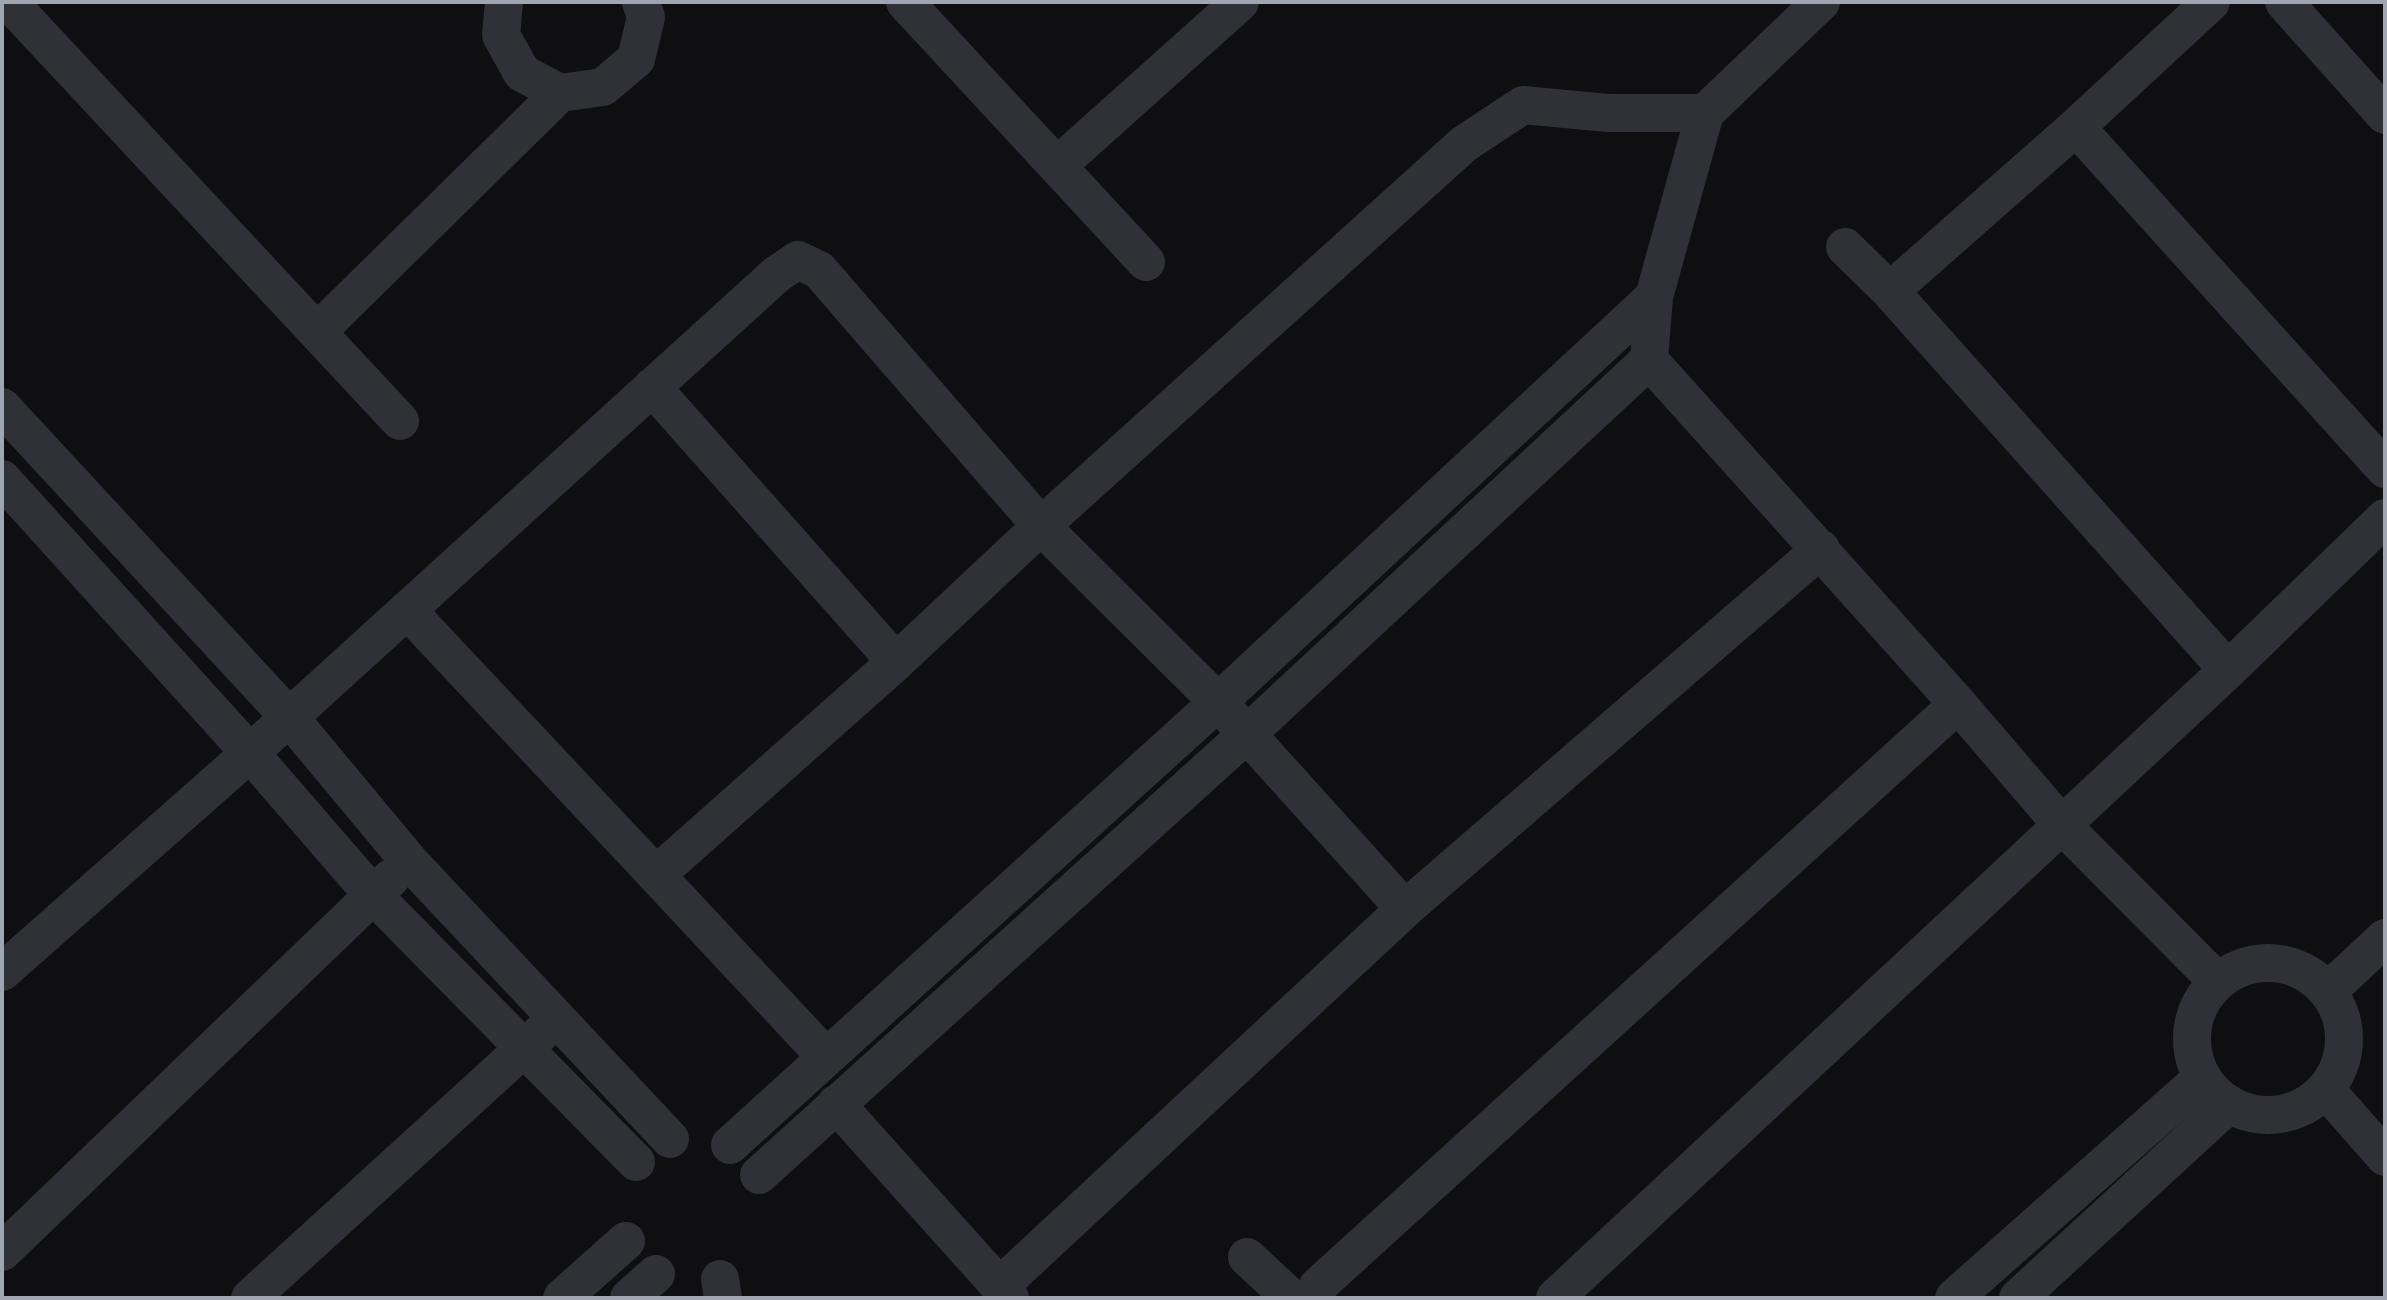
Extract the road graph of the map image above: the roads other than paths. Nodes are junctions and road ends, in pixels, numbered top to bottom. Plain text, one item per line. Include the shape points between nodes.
1 (9, 2) edge
2 (504, 2) edge
3 (905, 2) edge
4 (1240, 2) edge
5 (1821, 2) edge
6 (2211, 2) edge
7 (2284, 2) edge
8 (651, 7) edge
9 (560, 93) junction
10 (1705, 113) junction
11 (2385, 115) edge
12 (2076, 127) junction
13 (1057, 166) junction
14 (1845, 247) dead end
15 (1146, 262) dead end
16 (1890, 291) junction
17 (1654, 297) junction
18 (317, 332) junction
19 (1649, 360) junction
20 (652, 387) junction
21 (2, 407) edge
22 (400, 421) dead end
23 (2385, 469) edge
24 (2, 479) edge
25 (2385, 518) edge
26 (1041, 526) junction
27 (1821, 549) junction
28 (407, 610) junction
29 (896, 662) junction
30 (2228, 670) junction
31 (1218, 702) junction
32 (1958, 704) junction
33 (289, 717) junction
34 (1247, 734) junction
35 (250, 753) junction
36 (2062, 824) junction
37 (409, 861) junction
38 (656, 875) junction
39 (373, 895) junction
40 (1405, 909) junction
41 (2385, 938) edge
42 (2, 972) edge
43 (2218, 982) junction
44 (2328, 991) junction
45 (558, 1018) junction
46 (525, 1046) junction
47 (826, 1057) junction
48 (2326, 1090) junction
49 (2215, 1091) junction
50 (836, 1104) junction
51 (670, 1139) dead end
52 (730, 1145) dead end
53 (2385, 1157) edge
54 (636, 1162) dead end
55 (759, 1175) dead end
56 (626, 1241) dead end
57 (2, 1252) edge
58 (1247, 1257) dead end
59 (1005, 1292) edge
60 (250, 1298) edge
61 (562, 1298) edge
62 (1291, 1298) edge
63 (1316, 1298) edge
64 (1555, 1298) edge
65 (1954, 1298) edge
66 (2018, 1298) edge

1 - 18 street
2 - 9 street via 501,35 522,73
3 - 13 street
4 - 13 street
5 - 10 street
6 - 12 street
7 - 11 street
8 - 9 street via 636,59 603,87
9 - 18 street
10 - 17 street
10 - 26 street via 1608,113 1523,105 1464,144
12 - 16 street
12 - 23 street
13 - 15 street
14 - 16 street
16 - 30 street
17 - 19 street
17 - 31 street
18 - 22 street
19 - 27 street
19 - 34 street
20 - 26 street via 798,260 819,270
20 - 28 street
20 - 29 street
21 - 33 street
24 - 35 street
25 - 30 street
26 - 29 street
26 - 31 street
27 - 32 street
27 - 40 street
28 - 33 street
28 - 38 street
29 - 38 street
30 - 36 street
31 - 34 street
31 - 47 street
32 - 36 street
32 - 63 street via 1318,1286
33 - 35 street
33 - 37 street
34 - 40 street
34 - 50 street
35 - 39 street
35 - 42 street
36 - 43 street
36 - 64 street
37 - 39 street
37 - 45 street
38 - 47 street
39 - 46 street
39 - 57 street
40 - 59 street
41 - 44 street
43 - 44 street via 2234,971 2273,962 2313,976
43 - 49 street via 2196,1013 2192,1032 2193,1051
44 - 48 street via 2345,1030 2338,1072
45 - 46 street
45 - 51 street
46 - 54 street
46 - 60 street
47 - 52 street
48 - 49 street via 2309,1104 2274,1115 2255,1114
48 - 53 street
49 - 65 street
49 - 66 street
50 - 55 street
50 - 59 street
56 - 61 street
58 - 62 street

